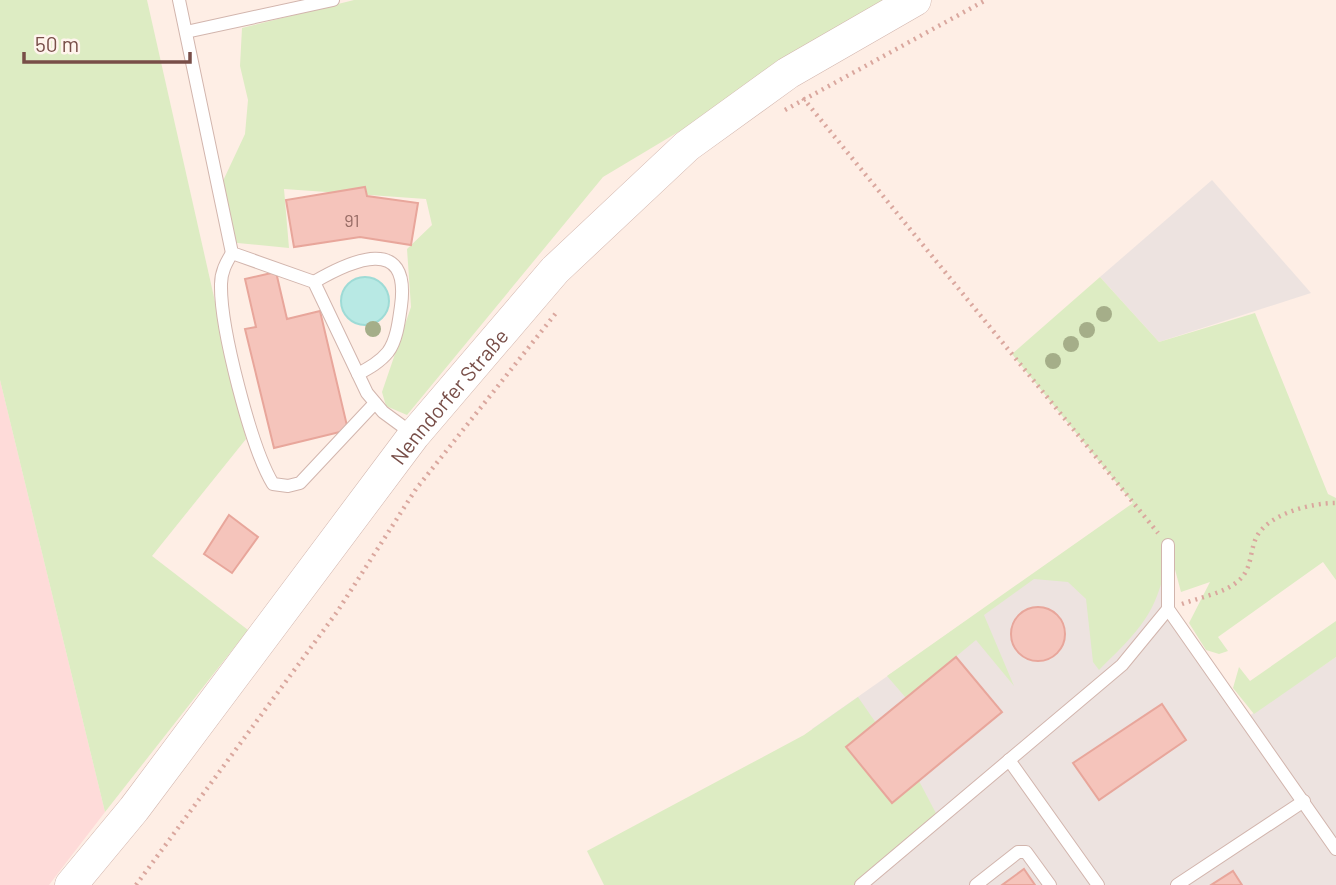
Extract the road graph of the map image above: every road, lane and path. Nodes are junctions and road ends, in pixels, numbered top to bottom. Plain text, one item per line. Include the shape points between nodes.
1 (179, 0) edge
2 (333, 0) edge
3 (915, 0) edge
4 (986, 0) edge
5 (186, 32) junction
6 (796, 86) junction
7 (782, 112) dead end
8 (232, 253) junction
9 (314, 282) junction
10 (561, 306) dead end
11 (358, 374) junction
12 (375, 403) junction
13 (414, 435) junction
14 (1336, 503) edge
15 (1168, 545) joint
16 (1168, 609) junction
17 (1009, 760) junction
18 (1304, 801) junction
19 (1336, 849) edge
20 (71, 885) edge
21 (136, 885) edge
22 (861, 885) edge
23 (976, 885) edge
24 (1051, 885) edge
25 (1098, 885) edge
26 (1177, 885) edge

1 - 5 lane
2 - 5 lane
3 - 6 street, Nenndorfer Straße
4 - 6 path
5 - 8 lane
6 - 7 path
6 - 13 street, Nenndorfer Straße via 687,146 555,270
6 - 15 path
8 - 9 lane
8 - 12 lane via 223,268 222,309 262,467 273,484 300,483
9 - 11 lane
9 - 11 lane via 347,263 365,259 392,264 399,273 403,295 389,350
10 - 21 path via 416,489 337,612
11 - 12 lane
12 - 13 lane
13 - 20 street, Nenndorfer Straße via 134,809
14 - 16 path via 1319,503 1277,518 1257,536 1251,564 1238,582
15 - 16 lane
16 - 17 lane via 1122,664
16 - 18 lane
17 - 22 lane
17 - 25 lane
18 - 19 lane
18 - 26 lane
23 - 24 lane via 1018,852 1026,852

